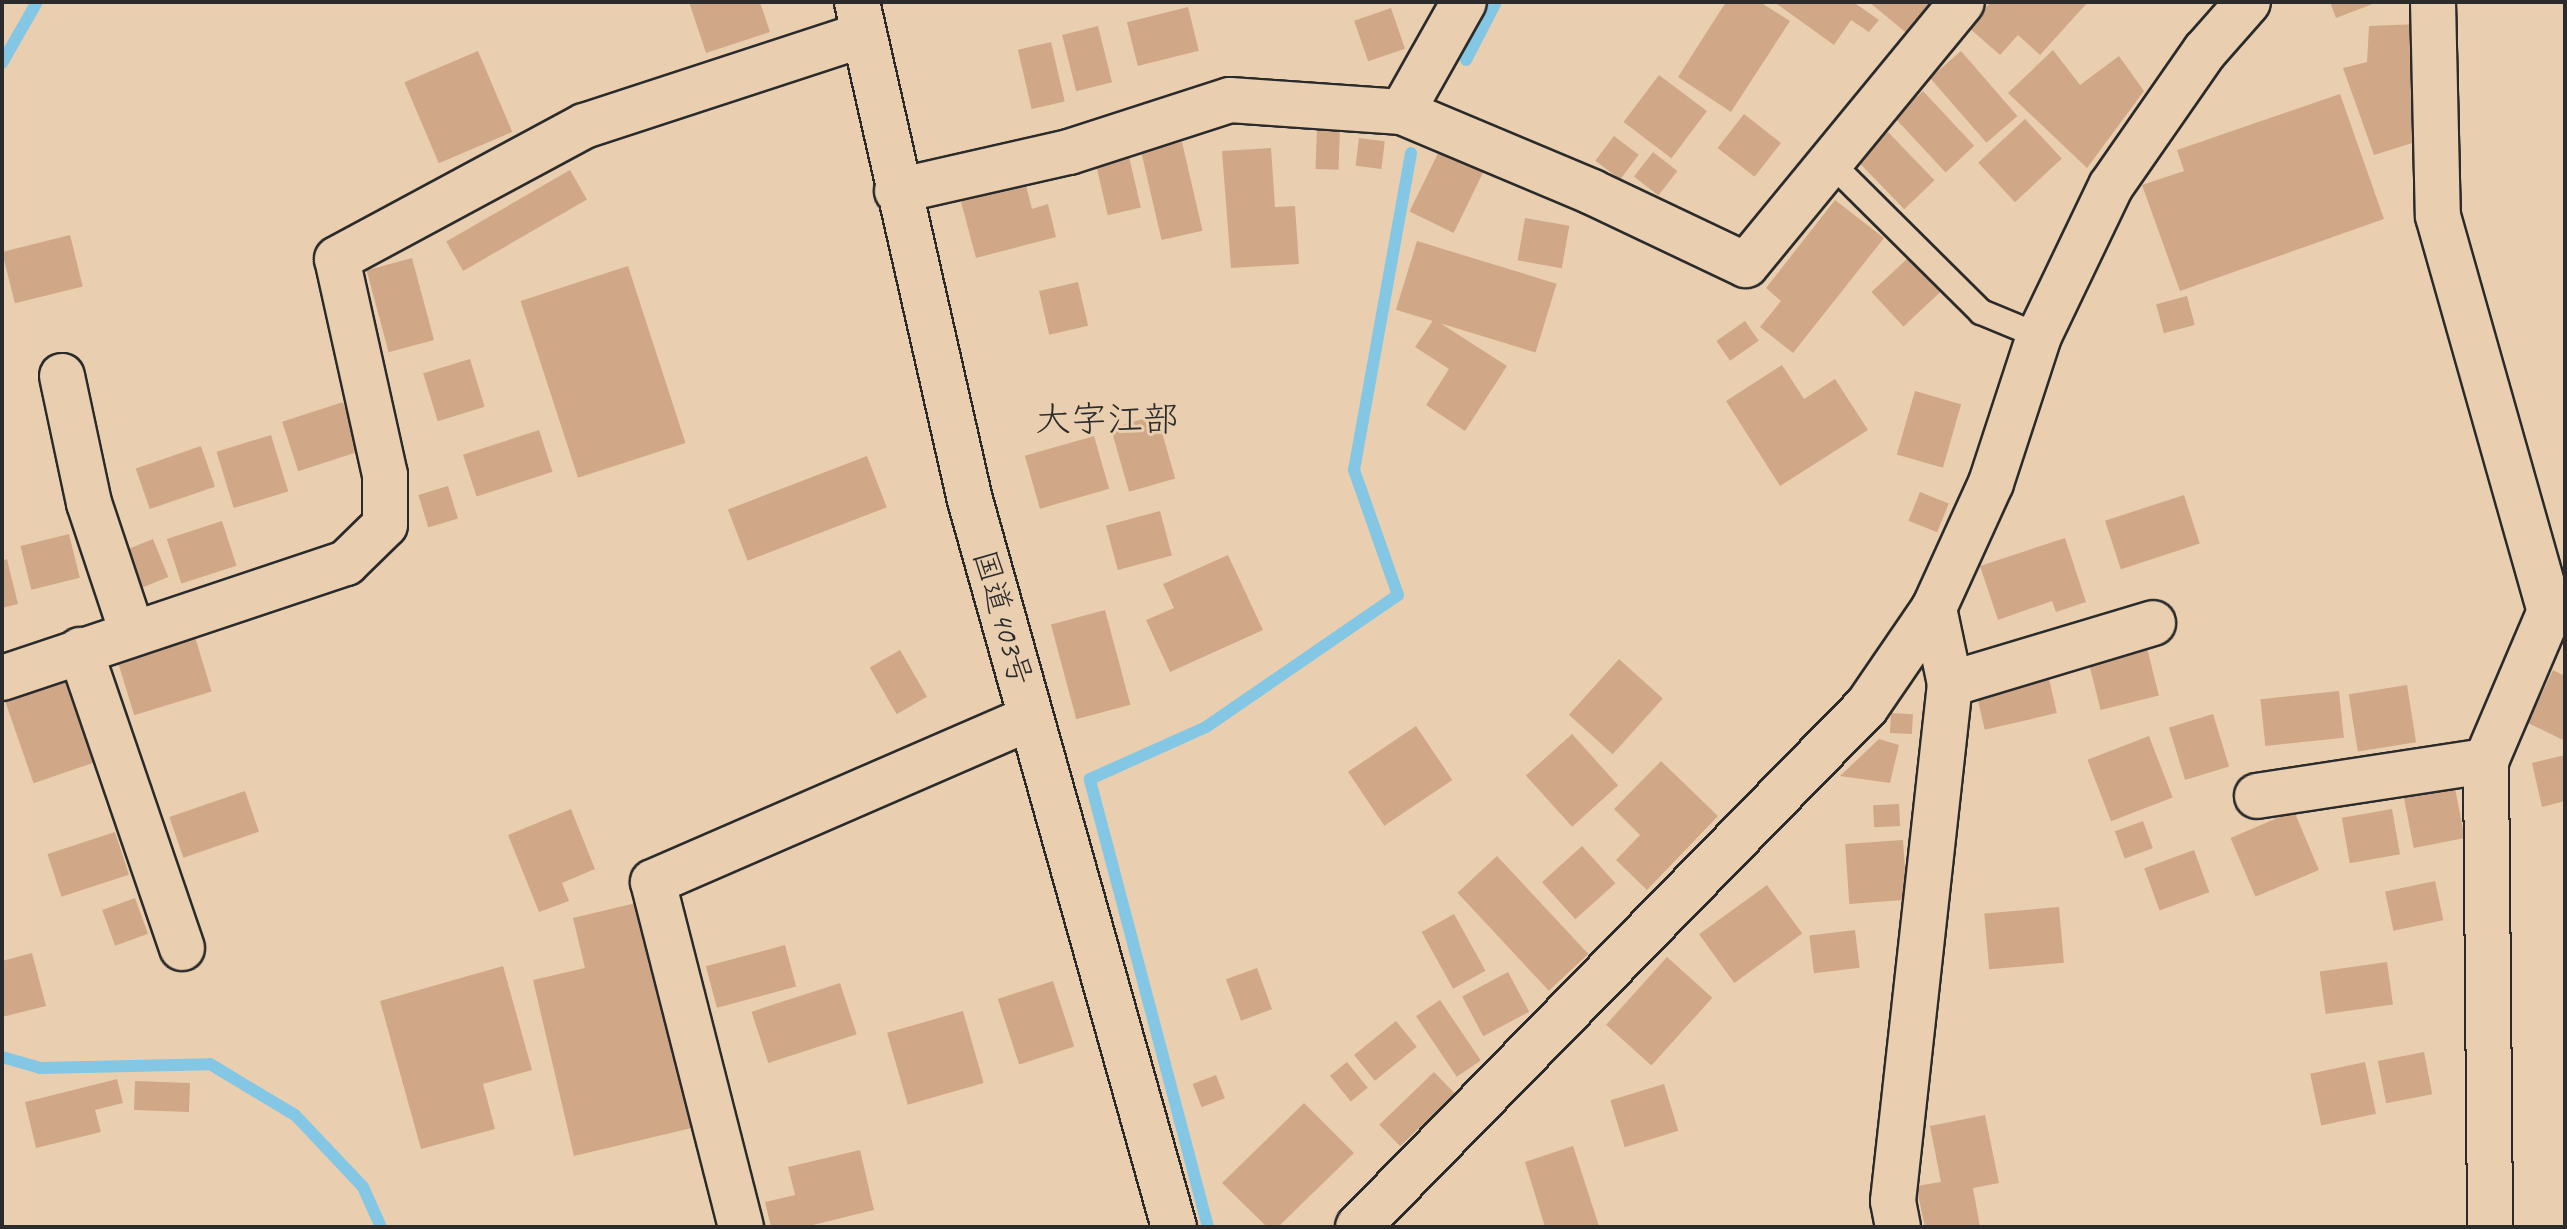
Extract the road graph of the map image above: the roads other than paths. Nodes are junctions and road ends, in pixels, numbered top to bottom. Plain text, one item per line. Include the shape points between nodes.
1 (1464, 2) edge
2 (1962, 2) edge
3 (2248, 2) edge
4 (2433, 2) edge
5 (860, 18) edge
6 (1402, 112) junction
7 (1830, 162) junction
8 (897, 191) junction
9 (2039, 336) junction
10 (62, 376) dead end
11 (1934, 608) junction
12 (2153, 623) dead end
13 (132, 632) junction
14 (80, 650) junction
15 (2, 678) edge
16 (1950, 684) junction
17 (1030, 718) junction
18 (2486, 761) junction
19 (2257, 796) dead end
20 (182, 948) dead end
21 (741, 1227) edge
22 (1174, 1227) edge
23 (1358, 1227) edge
24 (1898, 1227) edge
25 (2490, 1227) edge

1 - 6 main road
2 - 7 main road
3 - 9 main road via 2205,51 2111,186
4 - 18 main road via 2438,216 2550,611
5 - 8 main road, 国道403号
5 - 13 main road via 584,126 337,259 385,475 385,525 346,563
6 - 7 main road via 1592,192 1746,265
6 - 8 main road via 1230,100 1069,152
7 - 9 lane via 1981,312
8 - 17 main road, 国道403号 via 970,500
9 - 11 main road via 1991,483
10 - 13 main road via 89,503
11 - 16 main road
11 - 23 main road via 1867,706
12 - 16 main road
13 - 14 main road
14 - 15 main road
14 - 20 main road
16 - 24 main road via 1894,1186
17 - 21 main road via 653,882
17 - 22 main road, 国道403号
18 - 19 main road
18 - 25 main road

